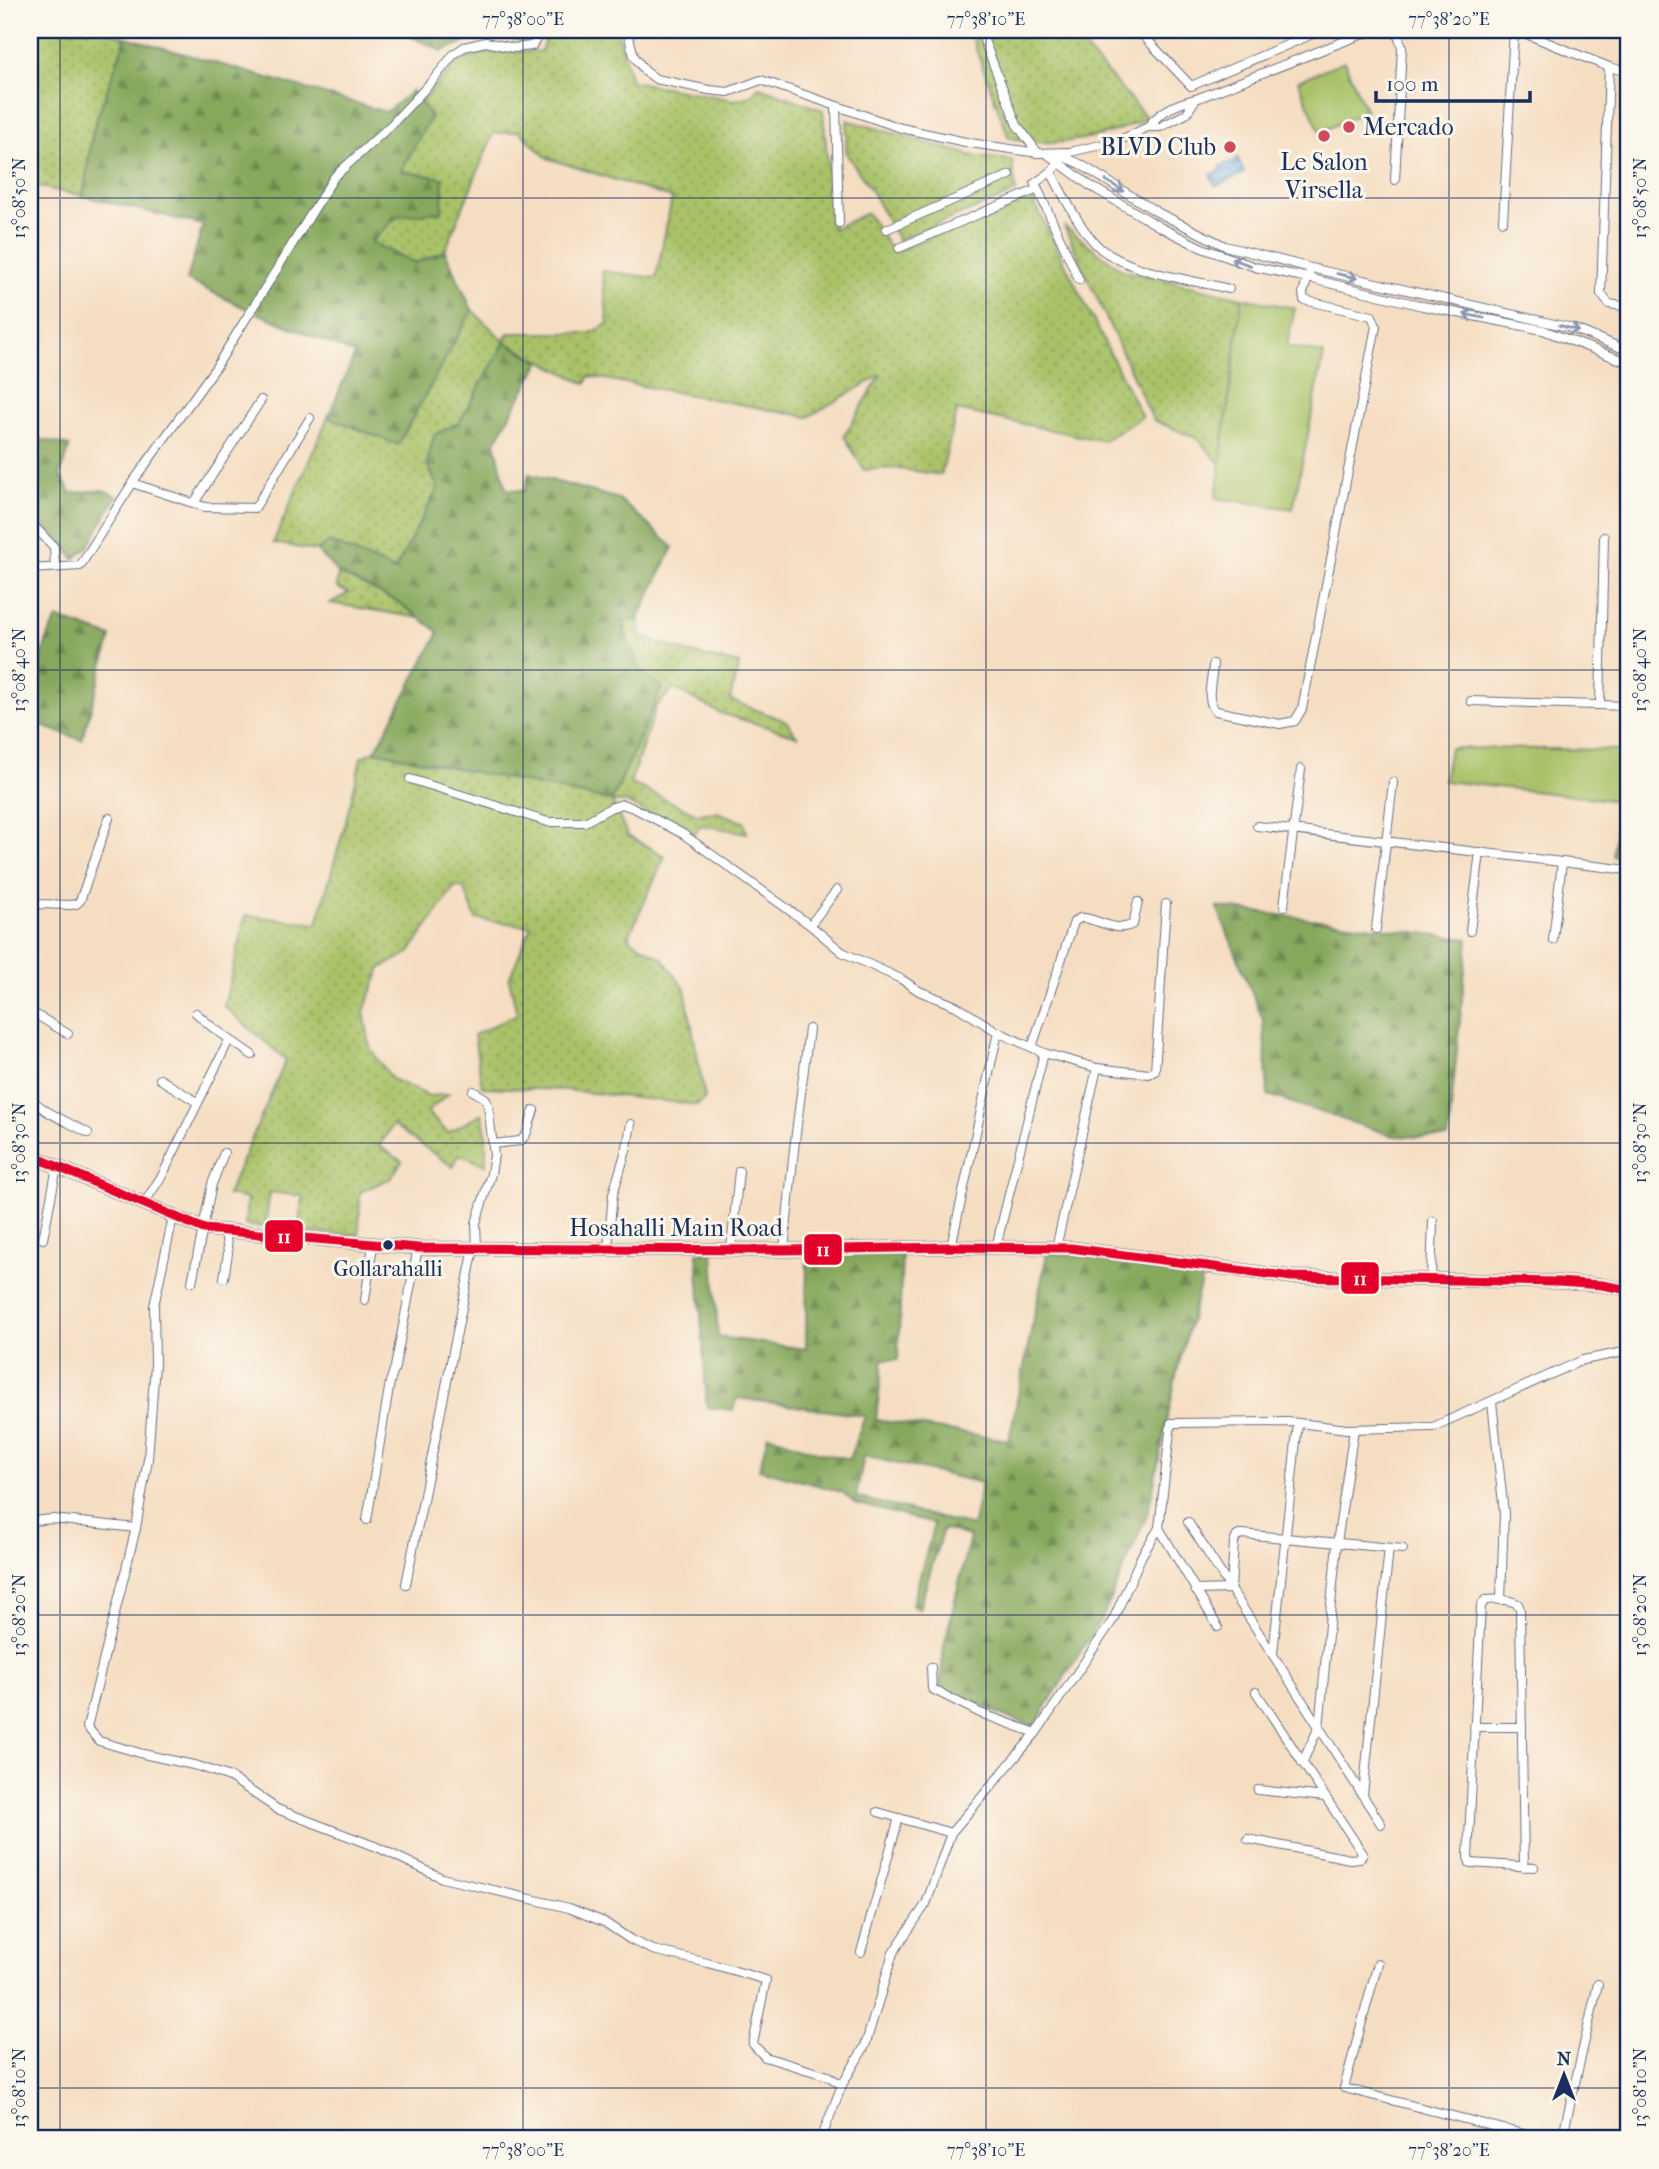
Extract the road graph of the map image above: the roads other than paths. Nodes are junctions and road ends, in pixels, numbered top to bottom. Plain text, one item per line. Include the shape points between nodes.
1 (542, 30) edge
2 (627, 30) edge
3 (979, 30) edge
4 (1138, 30) edge
5 (1322, 30) edge
6 (1373, 30) edge
7 (1396, 30) edge
8 (1515, 30) edge
9 (1609, 67) junction
10 (1629, 72) edge
11 (836, 106) junction
12 (1046, 153) junction
13 (1059, 162) junction
14 (1051, 172) junction
15 (1010, 175) dead end
16 (1395, 180) dead end
17 (1038, 189) junction
18 (1503, 221) dead end
19 (839, 223) dead end
20 (887, 229) dead end
21 (899, 248) dead end
22 (1311, 268) junction
23 (1308, 278) junction
24 (1079, 280) dead end
25 (1229, 289) dead end
26 (1629, 307) edge
27 (1629, 351) edge
28 (1629, 363) edge
29 (261, 400) dead end
30 (310, 418) dead end
31 (132, 484) junction
32 (194, 503) junction
33 (30, 522) edge
34 (1604, 537) dead end
35 (55, 567) junction
36 (30, 569) edge
37 (1213, 664) dead end
38 (1471, 701) dead end
39 (1600, 705) junction
40 (1629, 706) edge
41 (1301, 769) dead end
42 (410, 779) dead end
43 (1393, 782) dead end
44 (109, 817) dead end
45 (1257, 826) dead end
46 (1293, 830) junction
47 (1386, 841) junction
48 (1480, 852) junction
49 (1562, 862) junction
50 (1629, 870) edge
51 (837, 890) dead end
52 (1138, 902) dead end
53 (1166, 904) dead end
54 (1284, 906) dead end
55 (30, 912) edge
56 (810, 926) junction
57 (1376, 929) dead end
58 (1469, 931) dead end
59 (1553, 940) dead end
60 (30, 1011) edge
61 (196, 1013) dead end
62 (809, 1029) dead end
63 (999, 1032) junction
64 (68, 1034) dead end
65 (229, 1040) junction
66 (1032, 1047) junction
67 (1044, 1053) junction
68 (252, 1055) dead end
69 (1097, 1068) junction
70 (160, 1079) dead end
71 (473, 1091) dead end
72 (30, 1094) edge
73 (197, 1102) junction
74 (534, 1110) dead end
75 (631, 1124) dead end
76 (88, 1133) dead end
77 (493, 1144) junction
78 (224, 1153) dead end
79 (30, 1155) edge
80 (57, 1167) junction
81 (739, 1171) dead end
82 (143, 1205) junction
83 (173, 1217) junction
84 (1433, 1221) dead end
85 (204, 1229) junction
86 (225, 1231) junction
87 (43, 1239) dead end
88 (373, 1245) junction
89 (951, 1247) junction
90 (996, 1247) junction
91 (418, 1248) junction
92 (475, 1248) junction
93 (608, 1248) junction
94 (1056, 1248) junction
95 (731, 1249) junction
96 (785, 1250) junction
97 (224, 1278) dead end
98 (1431, 1279) junction
99 (192, 1283) dead end
100 (1629, 1290) edge
101 (365, 1300) dead end
102 (1629, 1351) edge
103 (1492, 1402) junction
104 (1298, 1423) junction
105 (1354, 1429) junction
106 (367, 1520) dead end
107 (30, 1521) edge
108 (1188, 1522) dead end
109 (136, 1528) junction
110 (1159, 1528) junction
111 (1286, 1538) junction
112 (1337, 1543) junction
113 (1389, 1548) junction
114 (1403, 1549) dead end
115 (406, 1584) dead end
116 (1231, 1589) junction
117 (1195, 1591) junction
118 (1501, 1600) junction
119 (1219, 1627) dead end
120 (1272, 1654) junction
121 (931, 1667) dead end
122 (1256, 1692) dead end
123 (1319, 1727) junction
124 (1474, 1727) junction
125 (1522, 1727) junction
126 (1036, 1733) junction
127 (1303, 1763) junction
128 (1258, 1790) dead end
129 (1363, 1796) junction
130 (1325, 1797) junction
131 (878, 1812) dead end
132 (899, 1818) junction
133 (1381, 1824) dead end
134 (951, 1833) junction
135 (1248, 1839) dead end
136 (1524, 1867) junction
137 (1534, 1867) dead end
138 (861, 1952) dead end
139 (1378, 1964) dead end
140 (1598, 1984) dead end
141 (842, 2085) junction
142 (821, 2139) edge
143 (1542, 2139) edge
144 (1562, 2139) edge

1 - 31 street via 532,46 513,48 486,42 454,54 391,125 334,177 216,367
2 - 11 street via 634,56 656,79 728,92 761,80
3 - 12 street via 1017,125
4 - 5 street via 1191,86
6 - 12 street via 1196,99 1186,114 1160,127 1148,127 1097,147
7 - 16 street via 1402,47
8 - 9 street
8 - 18 street
9 - 10 street
9 - 26 street via 1601,294 1609,304
11 - 12 street via 901,128 971,144
11 - 19 street
12 - 13 street
12 -> 22 street via 1080,164 1157,212 1225,246
13 - 14 street
23 -> 13 street via 1255,267 1202,248 1090,185
14 - 17 street via 1035,183
14 - 25 street via 1071,211 1099,247 1122,262
15 - 20 street
17 - 21 street
17 - 24 street
22 - 23 street
22 -> 27 street via 1572,328
28 -> 23 street via 1542,330
23 - 37 street via 1304,300 1373,316 1376,327 1303,709 1296,721 1280,724 1216,710 1210,698
29 - 32 street
30 - 32 street via 255,508
31 - 32 street
31 - 35 street via 80,566
33 - 35 street via 54,547
34 - 39 street
35 - 36 street
38 - 39 street
39 - 40 street
41 - 46 street
42 - 56 street via 548,822 585,822 622,804 636,809 683,834
43 - 47 street
44 - 55 street via 80,901 36,904
45 - 46 street
46 - 47 street
46 - 54 street
47 - 48 street
47 - 57 street
48 - 49 street
48 - 58 street
49 - 50 street
49 - 59 street
51 - 56 street
52 - 66 street via 1133,924 1126,928 1085,918 1074,922
53 - 69 street via 1155,1071
56 - 63 street via 842,952 957,1006
60 - 64 street
61 - 65 street
62 - 96 street
63 - 66 street
63 - 89 street
65 - 68 street
65 - 73 street
66 - 67 street
67 - 69 street
67 - 90 street
69 - 94 street
70 - 73 street
71 - 77 street via 488,1105
72 - 76 street via 42,1108
73 - 82 street
74 - 77 street via 520,1142
75 - 93 street via 613,1194
77 - 92 street
78 - 85 street via 212,1184
79 - 80 street, Hosahalli Main Road
80 - 82 street, Hosahalli Main Road
80 - 87 street
81 - 95 street
82 - 83 street, Hosahalli Main Road
83 - 85 street, Hosahalli Main Road
83 - 109 street via 154,1306 148,1459
84 - 98 street
85 - 86 street, Hosahalli Main Road
85 - 99 street
86 - 88 street, Hosahalli Main Road
86 - 97 street
88 - 91 street, Hosahalli Main Road
88 - 101 street
89 - 90 street, Hosahalli Main Road
89 - 96 street, Hosahalli Main Road
90 - 94 street, Hosahalli Main Road
91 - 92 street, Hosahalli Main Road
91 - 106 street
92 - 93 street, Hosahalli Main Road
92 - 115 street
93 - 95 street, Hosahalli Main Road
94 - 98 street, Hosahalli Main Road via 1292,1276
95 - 96 street, Hosahalli Main Road
98 - 100 street, Hosahalli Main Road via 1558,1282
102 - 103 street via 1583,1360
103 - 105 street via 1433,1427
103 - 118 street via 1504,1513
104 - 105 street
104 - 110 street via 1171,1423
104 - 111 street
105 - 112 street
107 - 109 street via 53,1519
108 - 116 street
109 - 141 street via 87,1727 99,1741 230,1777 277,1809 377,1847 442,1878 569,1908 653,1950 766,1980 753,2044 765,2057 828,2076
110 - 117 street
110 - 126 street via 1113,1620
111 - 112 street
111 - 116 street via 1237,1536
111 - 120 street
112 - 113 street
112 - 123 street
113 - 114 street
113 - 129 street
116 - 117 street
116 - 120 street
117 - 119 street
118 - 124 street via 1485,1600 1481,1606
118 - 125 street via 1512,1601 1520,1609
120 - 123 street
121 - 126 street via 932,1689
122 - 127 street
123 - 127 street
123 - 129 street
124 - 125 street
124 - 136 street via 1470,1863
125 - 136 street
126 - 134 street
127 - 130 street
128 - 130 street
129 - 133 street
130 - 135 street via 1363,1854 1360,1858
131 - 132 street
132 - 134 street
132 - 138 street
134 - 141 street via 926,1904 893,1953 865,2046
136 - 137 street
139 - 143 street via 1344,2088
140 - 144 street
141 - 142 street

